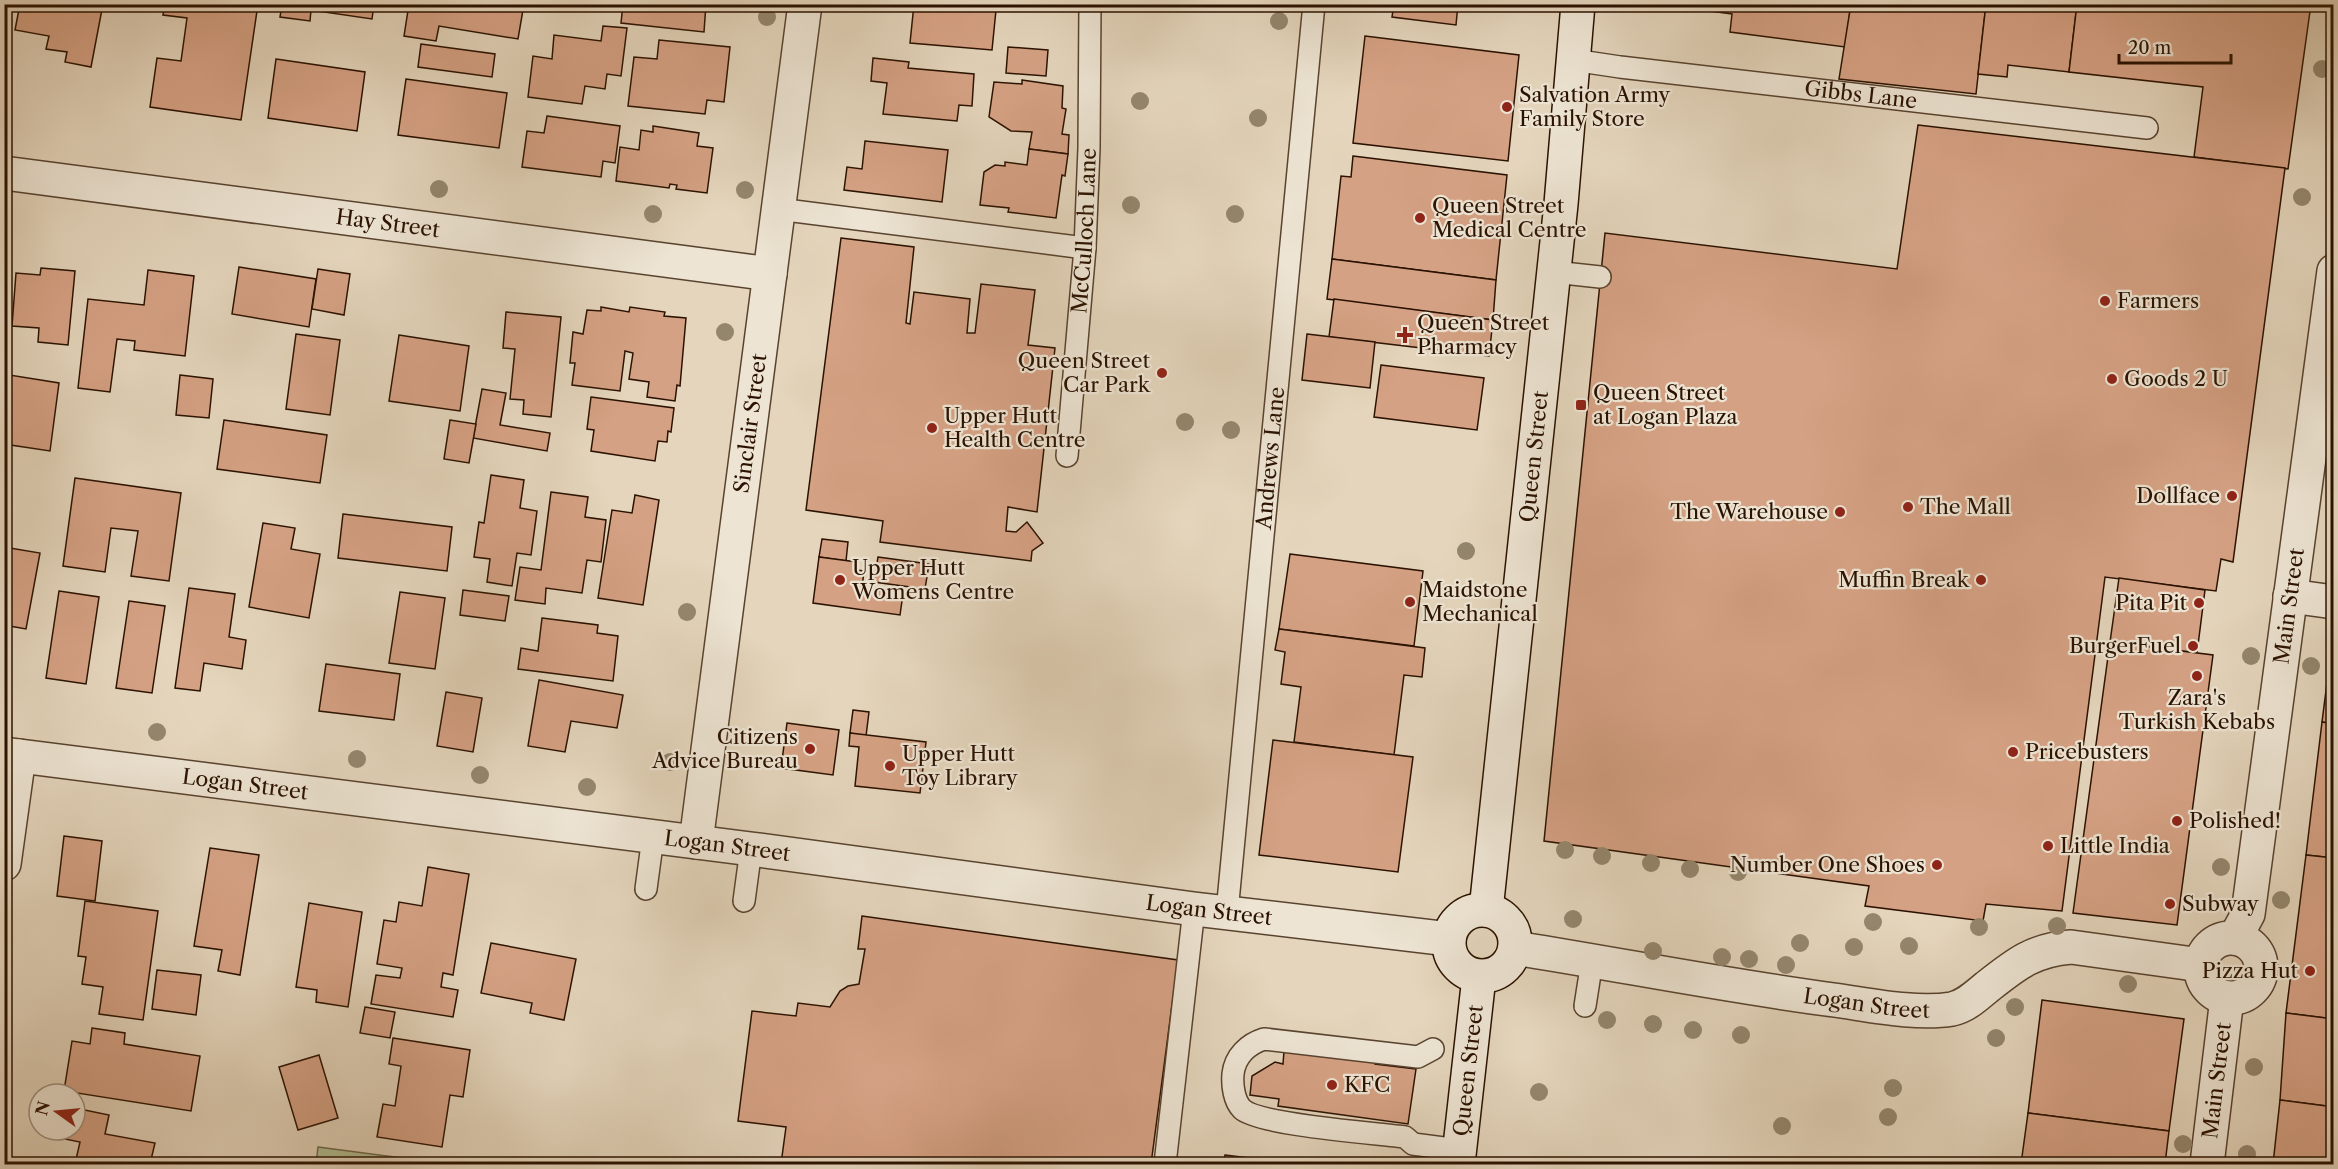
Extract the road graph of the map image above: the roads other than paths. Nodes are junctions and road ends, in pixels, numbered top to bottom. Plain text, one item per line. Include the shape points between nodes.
1 (805, 4) edge
2 (1090, 4) edge
3 (1314, 4) edge
4 (1578, 4) edge
5 (1573, 60) junction
6 (2147, 128) dead end
7 (4, 173) edge
8 (778, 209) junction
9 (1085, 248) junction
10 (2334, 271) edge
11 (1554, 272) junction
12 (770, 274) junction
13 (1600, 277) dead end
14 (1067, 456) dead end
15 (2290, 596) junction
16 (2334, 602) edge
17 (12, 755) edge
18 (653, 837) junction
19 (696, 842) junction
20 (751, 849) junction
21 (4, 864) edge
22 (646, 889) dead end
23 (744, 901) dead end
24 (1194, 909) junction
25 (1486, 910) junction
26 (1227, 912) junction
27 (2235, 938) junction
28 (1449, 939) junction
29 (1515, 948) junction
30 (1592, 961) junction
31 (2201, 965) junction
32 (1479, 977) junction
33 (2227, 998) junction
34 (1585, 1006) dead end
35 (1470, 1054) junction
36 (1458, 1157) edge
37 (1165, 1164) edge
38 (2207, 1164) edge

1 - 8 street, Sinclair Street
2 - 9 lane, McCulloch Lane
3 - 26 lane, Andrews Lane
4 - 5 street, Queen Street
5 - 6 lane, Gibbs Lane
5 - 11 street, Queen Street
7 - 12 street, Hay Street
8 - 9 lane
8 - 12 street, Sinclair Street
9 - 14 lane, McCulloch Lane
10 - 15 street, Main Street
11 - 13 lane
11 - 25 street, Queen Street
12 - 19 street, Sinclair Street
15 - 16 street
15 - 27 street, Main Street via 2248,914
17 - 18 street, Logan Street
17 - 21 street
18 - 19 street, Logan Street
18 - 22 lane
19 - 20 street, Logan Street
20 - 23 lane
20 - 24 street, Logan Street
24 - 26 street, Logan Street
24 - 37 lane
25 - 28 street via 1466,914 1451,929
25 - 29 street via 1505,919 1515,937
26 - 28 street, Logan Street
27 - 31 street via 2212,944
27 - 33 street via 2257,954 2260,972 2246,995
28 - 32 street via 1453,960 1468,974
29 - 30 street, Logan Street
29 - 32 street via 1513,958 1498,972
30 - 31 street, Logan Street via 1821,998 1939,1010 1966,1004 2021,961 2051,949 2071,947
30 - 34 lane
31 - 33 street via 2207,987
32 - 35 street, Queen Street
33 - 38 street, Main Street
35 - 36 street, Queen Street
35 - 36 lane via 1428,1046 1418,1057 1264,1039 1251,1043 1242,1052 1233,1074 1237,1102 1243,1110 1269,1120 1405,1137 1413,1144

